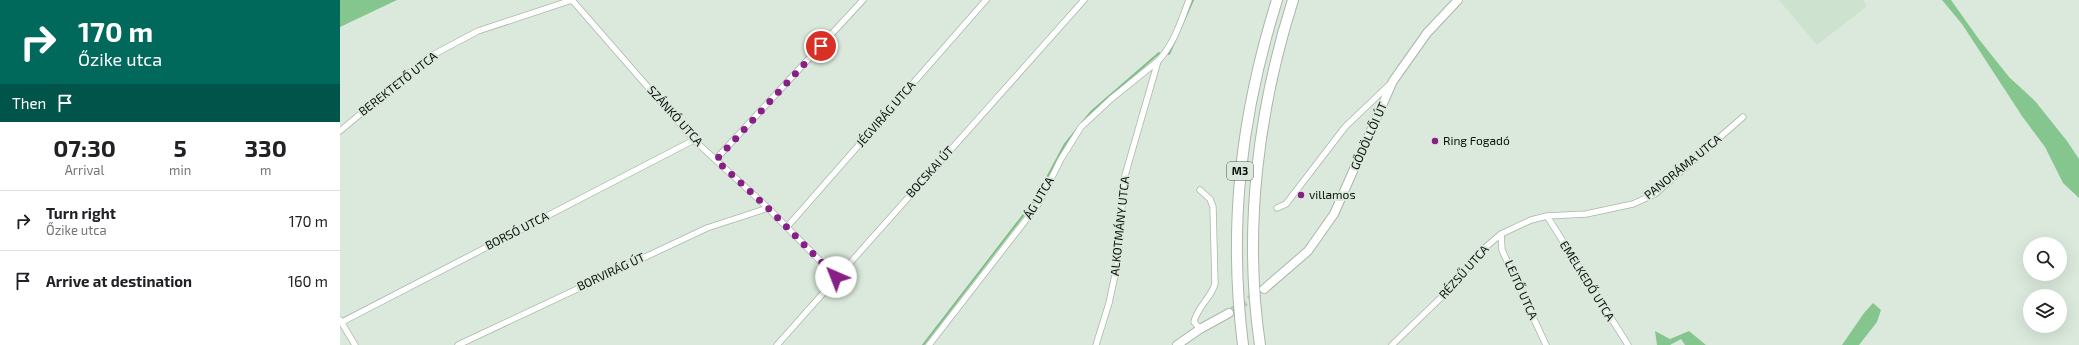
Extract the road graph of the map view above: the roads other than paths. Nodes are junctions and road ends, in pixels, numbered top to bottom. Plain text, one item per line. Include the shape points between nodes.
1 (572, 0) edge
2 (863, 0) edge
3 (986, 0) edge
4 (1084, 0) edge
5 (1189, 0) edge
6 (1277, 0) edge
7 (1293, 0) edge
8 (1458, 0) edge
9 (1158, 61) junction
10 (1393, 81) junction
11 (1743, 117) dead end
12 (340, 130) edge
13 (694, 140) junction
14 (716, 160) junction
15 (1200, 190) dead end
16 (768, 208) junction
17 (1277, 208) dead end
18 (1547, 216) junction
19 (787, 227) junction
20 (1501, 234) junction
21 (836, 277) junction
22 (1264, 289) tunnel mouth
23 (1229, 313) tunnel mouth
24 (340, 322) edge
25 (1200, 328) junction
26 (1545, 343) edge
27 (355, 345) edge
28 (458, 345) edge
29 (777, 345) edge
30 (929, 345) edge
31 (1096, 345) edge
32 (1177, 345) edge
33 (1243, 345) edge
34 (1260, 345) edge
35 (1392, 345) edge
36 (1538, 345) edge
37 (1628, 345) edge

1 - 12 street, BEREKTETŐ UTCA via 478,31 427,58
1 - 13 street, SZÁNKÓ UTCA
2 - 14 street
3 - 19 street, JÉGVIRÁG UTCA
4 - 21 street, BOCSKAI ÚT
5 - 9 street via 1170,45
6 - 33 highway, M3 via 1256,72 1242,149 1236,242
7 - 34 highway, M3 via 1264,118 1256,179 1253,268
8 - 10 main road, GÖDÖLLŐI ÚT via 1427,33
9 - 30 street, ÁG UTCA via 1081,127 1039,203
9 - 31 street, ALKOTMÁNY UTCA via 1124,179 1118,261 1111,298
10 - 17 street via 1346,127 1286,204
10 - 22 main road, GÖDÖLLŐI ÚT via 1334,214 1308,251
11 - 18 street, PANORÁMA UTCA via 1706,151 1646,199 1586,214
13 - 14 street, SZÁNKÓ UTCA
13 - 24 street, BORSÓ UTCA
14 - 16 street, SZÁNKÓ UTCA
15 - 25 street via 1210,199 1213,207 1215,284 1196,316 1194,322
16 - 19 street, SZÁNKÓ UTCA
16 - 28 street, BORVIRÁG ÚT via 707,228
18 - 20 street, RÉZSŰ UTCA via 1531,220
18 - 37 street, EMELKEDŐ UTCA
19 - 21 street, SZÁNKÓ UTCA
20 - 26 street, LEJTŐ UTCA via 1502,250
20 - 35 street, RÉZSŰ UTCA via 1481,251 1454,285
21 - 29 street, BOCSKAI ÚT
23 - 25 main road
24 - 27 street
25 - 32 main road
26 - 36 street

